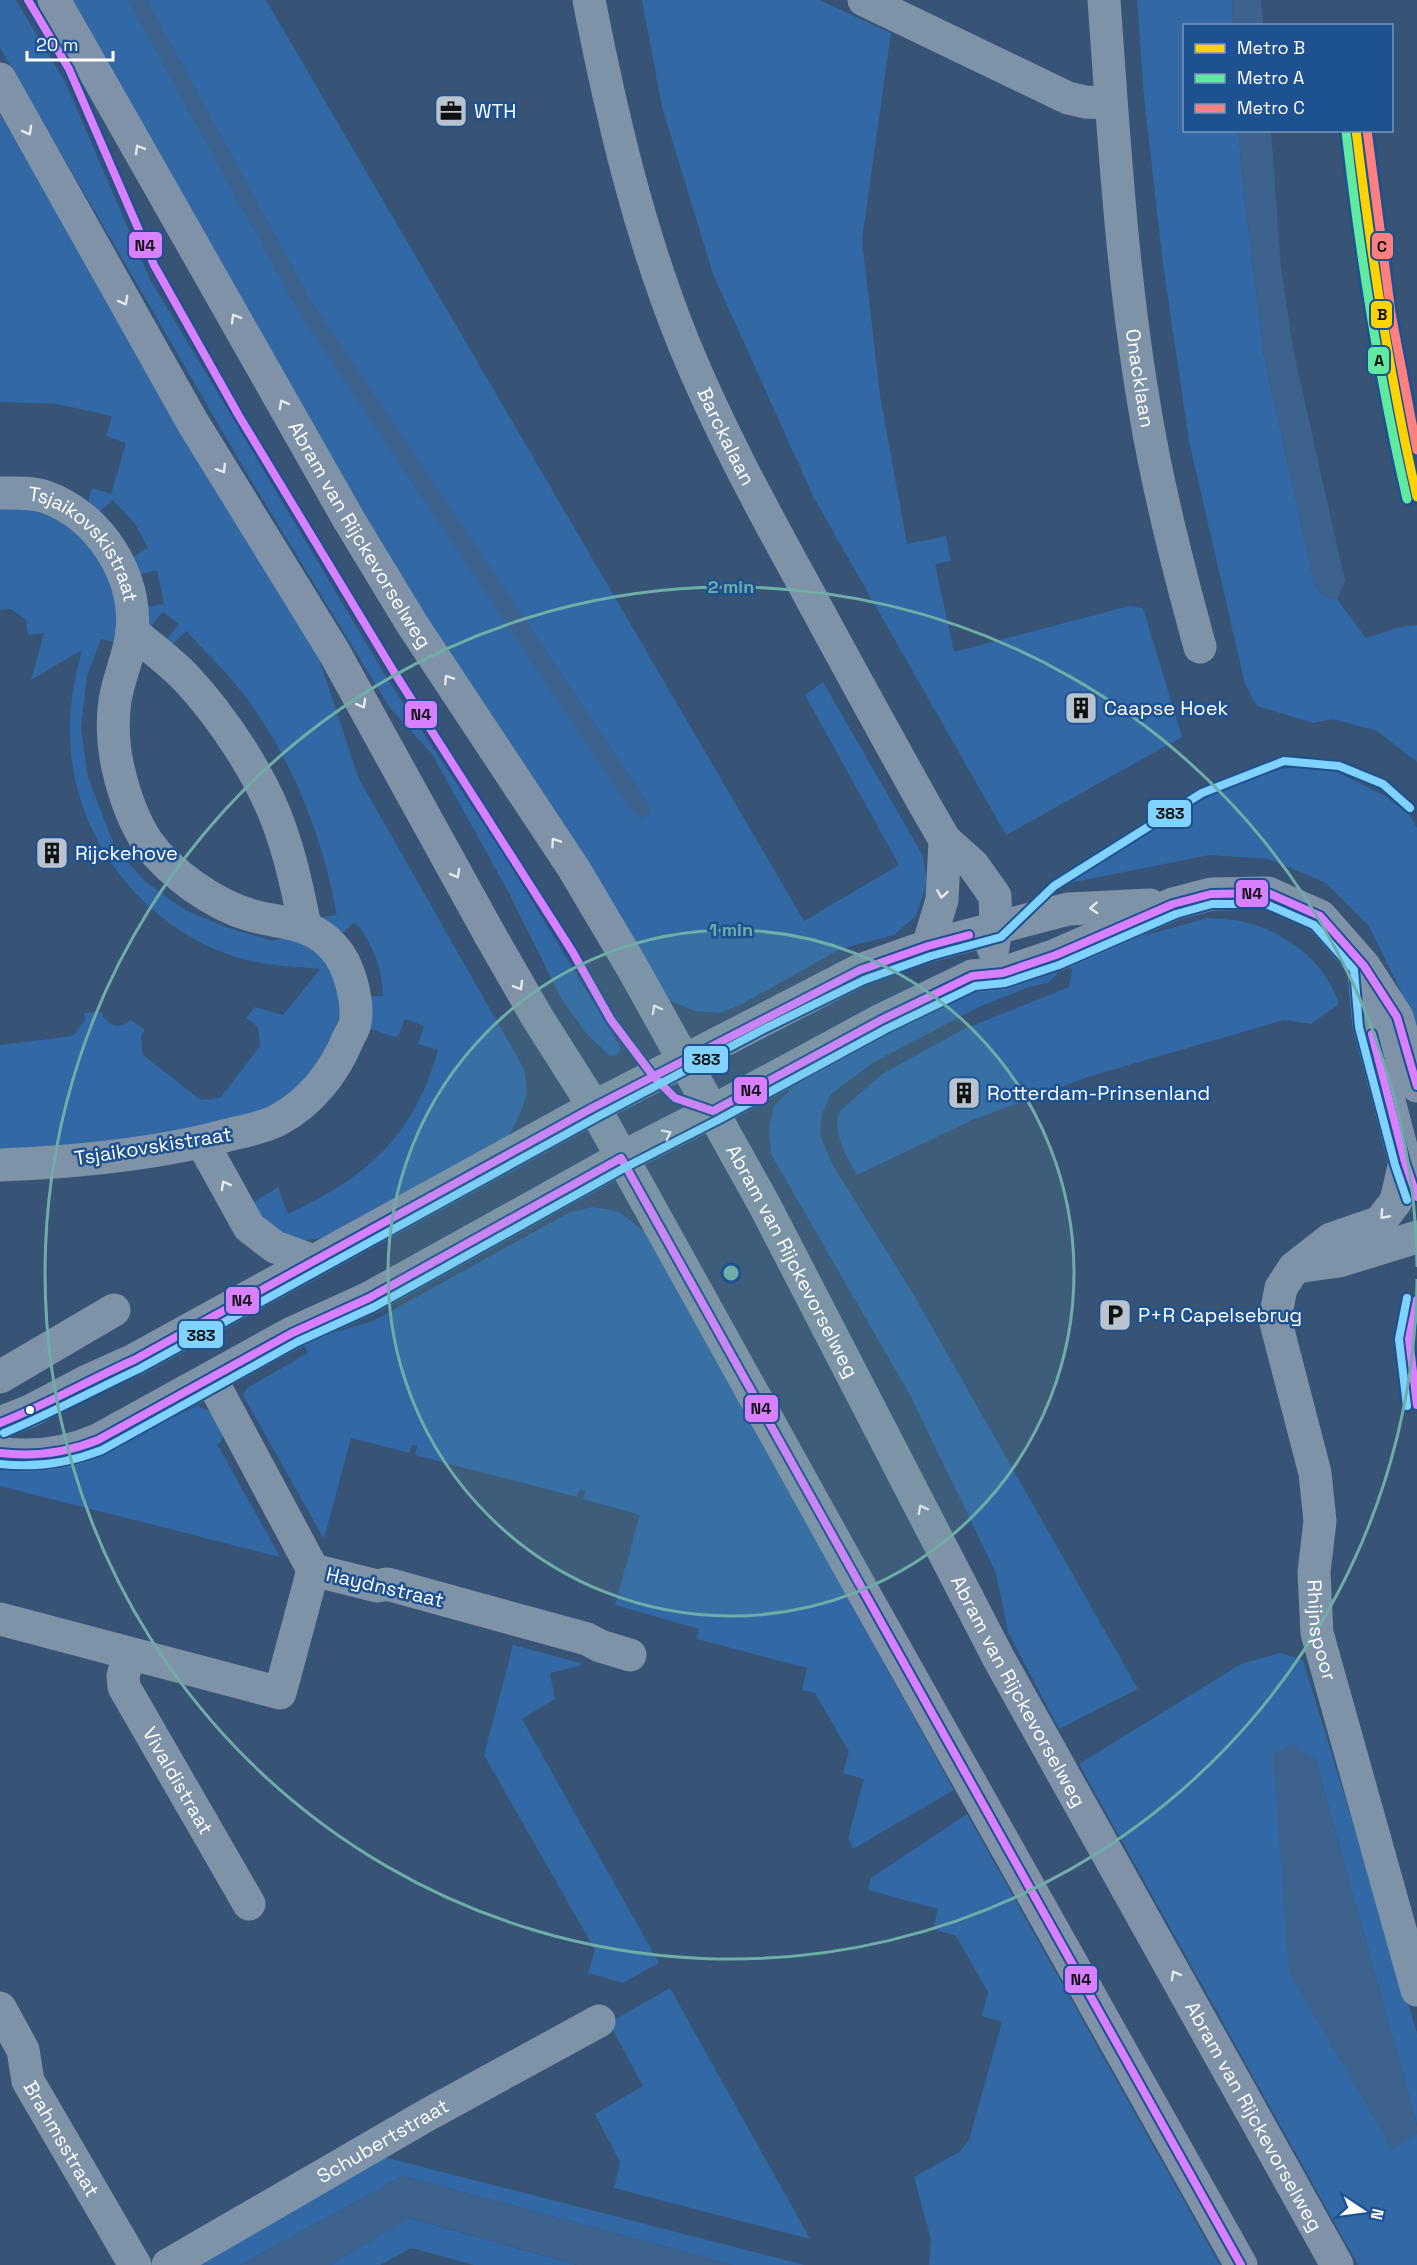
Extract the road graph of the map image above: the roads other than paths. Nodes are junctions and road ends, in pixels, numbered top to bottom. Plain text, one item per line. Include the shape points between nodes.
1 (54, 0) edge
2 (589, 0) edge
3 (864, 0) edge
4 (1104, 0) edge
5 (0, 80) edge
6 (1111, 103) junction
7 (0, 493) edge
8 (132, 631) junction
9 (1200, 647) dead end
10 (945, 840) junction
11 (1173, 904) junction
12 (306, 926) junction
13 (996, 928) junction
14 (928, 946) junction
15 (1364, 966) junction
16 (972, 976) junction
17 (684, 1060) junction
18 (1417, 1086) edge
19 (594, 1107) junction
20 (714, 1111) junction
21 (202, 1142) junction
22 (621, 1158) junction
23 (0, 1165) edge
24 (1417, 1238) edge
25 (314, 1261) junction
26 (1294, 1268) junction
27 (114, 1310) dead end
28 (0, 1377) edge
29 (211, 1379) junction
30 (0, 1423) edge
31 (0, 1453) edge
32 (313, 1570) junction
33 (0, 1619) edge
34 (129, 1654) junction
35 (630, 1655) dead end
36 (249, 1904) dead end
37 (1417, 1990) edge
38 (0, 2008) edge
39 (599, 2021) dead end
40 (135, 2265) edge
41 (168, 2265) edge
42 (1241, 2265) edge
43 (1336, 2265) edge

17 -> 1 highway, Abram van Rijckevorselweg via 574,869 412,624 349,520
2 - 10 street, Barckalaan via 624,163 684,344 746,478
3 - 6 street via 1068,98
4 - 6 street, Onacklaan
5 -> 19 highway via 193,423 334,652 490,935
6 - 9 street, Onacklaan via 1124,258 1146,417 1170,533
7 - 8 street, Tsjaikovskistraat via 42,496 71,509 90,524 116,555 129,589
8 - 12 street, Tsjaikovskistraat via 186,678 225,725 253,771 278,823
8 - 12 street, Tsjaikovskistraat via 115,698 113,730 127,801 143,834 186,881 225,905 250,915
10 - 13 street, Barckalaan via 974,865 995,896
10 -> 14 street via 942,900
11 -> 13 street via 1068,909
11 - 15 street via 1211,894 1268,893 1320,916
11 - 16 street via 1056,955 1003,973
12 - 21 street, Tsjaikovskistraat via 339,955 355,999 354,1026 340,1058 314,1092 278,1120
13 - 14 street
13 - 16 street, Barckalaan via 994,947
14 - 17 street via 860,970
15 - 18 street via 1397,1017
15 -> 26 street via 1369,1024 1405,1162 1399,1191 1380,1222 1331,1239
16 - 20 street
17 - 19 street
17 - 20 highway, Abram van Rijckevorselweg
19 - 22 highway
19 - 25 street
22 -> 20 street
43 -> 20 highway, Abram van Rijckevorselweg via 999,1659
21 - 23 street, Tsjaikovskistraat via 102,1157
25 -> 21 street via 285,1252 257,1235 239,1211
22 - 29 street via 369,1298 292,1334
22 - 42 highway
24 - 26 street via 1340,1261
25 - 30 street via 134,1360
26 - 37 street, Rhijnspoor via 1281,1288 1275,1319 1315,1473 1320,1521 1314,1572 1317,1633
27 - 28 street
29 - 31 street via 86,1445 42,1454
29 - 32 street, Haydnstraat
32 - 34 street via 280,1694
32 - 35 street, Haydnstraat via 370,1585 387,1584 587,1639
33 - 34 street
34 - 36 street, Vivaldistraat via 124,1687
38 - 40 street, Brahmsstraat via 23,2050 28,2081
39 - 41 street, Schubertstraat

